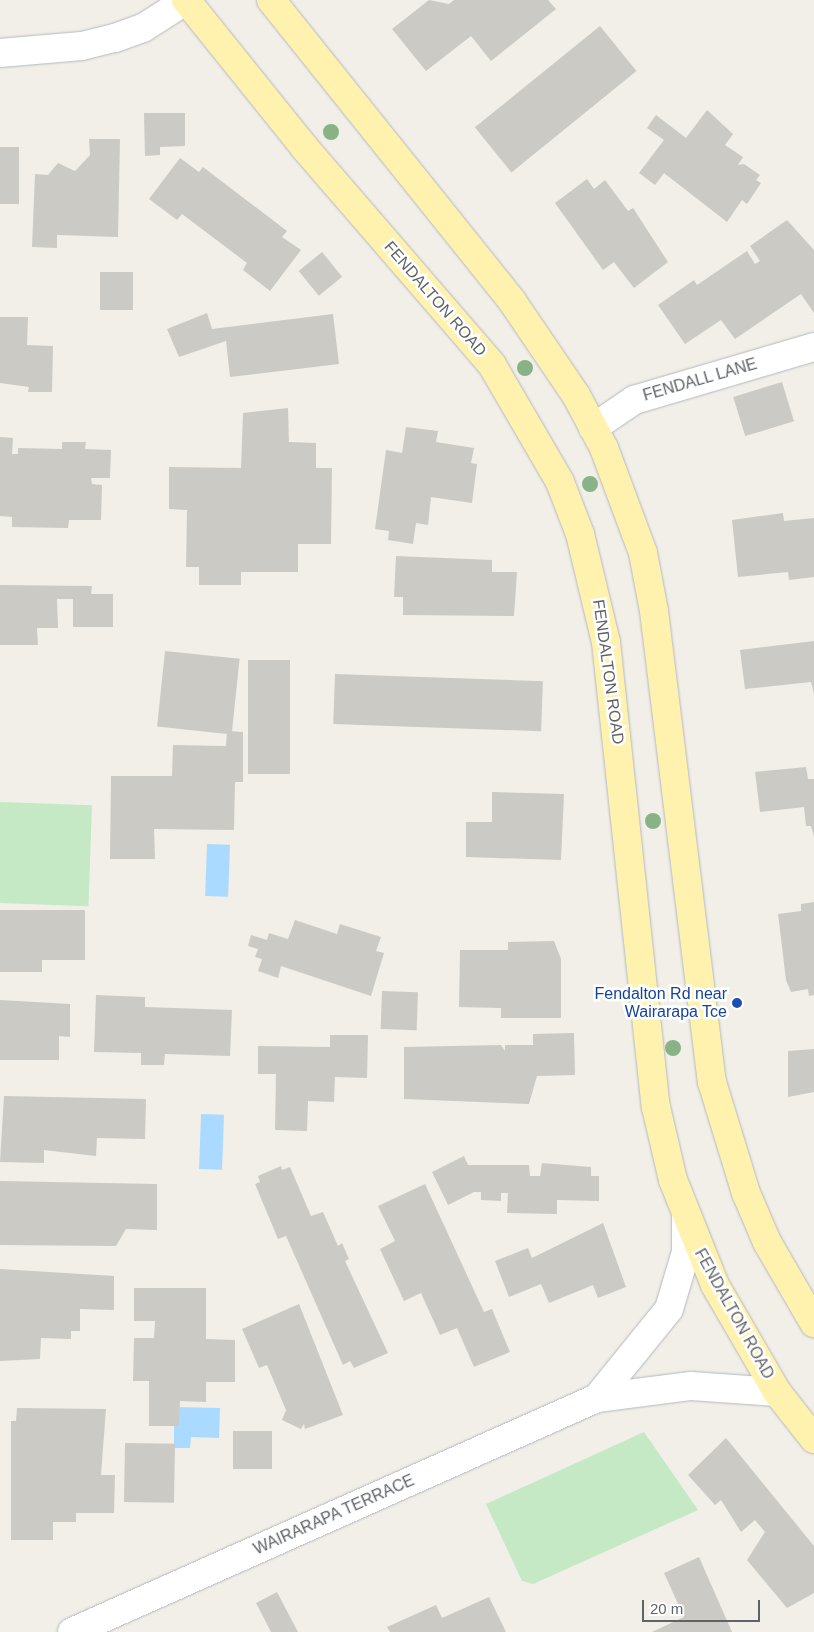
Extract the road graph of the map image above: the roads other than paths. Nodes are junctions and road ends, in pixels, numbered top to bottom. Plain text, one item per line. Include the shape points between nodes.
1 (186, 0) edge
2 (271, 0) edge
3 (0, 53) edge
4 (814, 347) edge
5 (593, 428) junction
6 (686, 1218) junction
7 (814, 1323) edge
8 (777, 1392) junction
9 (597, 1398) junction
10 (814, 1439) edge
11 (72, 1632) edge

1 - 3 street via 143,28 115,38 82,46
1 - 6 main road, FENDALTON ROAD via 304,147 492,365 560,482 580,534 606,642 656,1108
2 - 5 main road via 512,301 576,395
4 - 5 street, FENDALL LANE via 634,400
5 - 7 main road via 643,553 654,611 712,1082 746,1193 767,1242
6 - 8 main road, FENDALTON ROAD via 715,1285
6 - 9 street, WAIRARAPA TERRACE via 686,1252 669,1309
8 - 9 street, WAIRARAPA TERRACE via 691,1386
8 - 10 main road, FENDALTON ROAD
9 - 11 street, WAIRARAPA TERRACE

